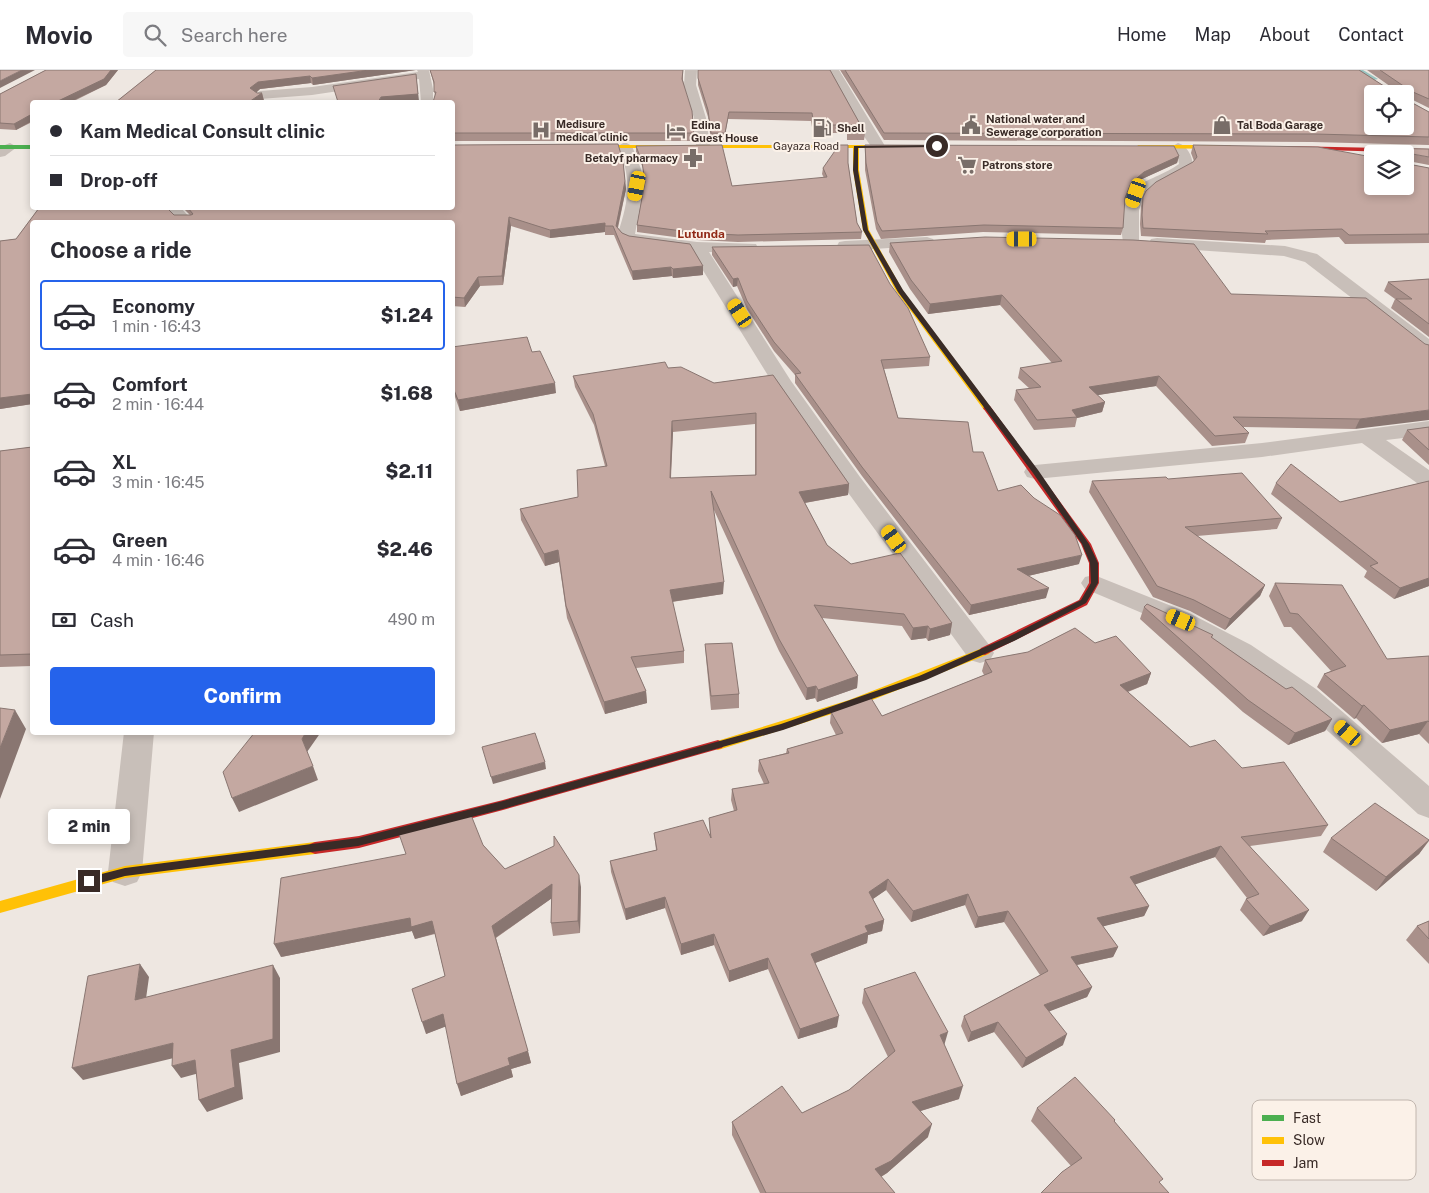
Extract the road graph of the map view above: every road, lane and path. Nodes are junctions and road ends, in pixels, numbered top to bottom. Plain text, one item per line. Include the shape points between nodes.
1 (691, 70) edge
2 (833, 70) edge
3 (424, 72) edge
4 (260, 95) edge
5 (427, 100) edge
6 (625, 146) junction
7 (703, 146) junction
8 (856, 146) junction
9 (878, 146) junction
10 (918, 146) edge
11 (30, 147) edge
12 (569, 147) edge
13 (1123, 147) edge
14 (1178, 147) junction
15 (1245, 147) edge
16 (1274, 148) edge
17 (1312, 148) junction
18 (3, 149) edge
19 (1429, 151) edge
20 (1364, 158) edge
21 (175, 210) edge
22 (184, 220) edge
23 (946, 241) edge
24 (1113, 241) edge
25 (1131, 242) junction
26 (875, 246) junction
27 (697, 247) junction
28 (826, 247) edge
29 (767, 248) edge
30 (1429, 348) edge
31 (1429, 428) edge
32 (1367, 437) junction
33 (1035, 472) junction
34 (1429, 482) edge
35 (1094, 583) junction
36 (980, 653) junction
37 (139, 735) edge
38 (1429, 805) edge
39 (125, 872) junction
40 (0, 907) edge

1 - 7 street via 690,85 700,118
2 - 9 street
3 - 4 street via 312,91
3 - 5 street
6 - 7 street, Gayaza Road
6 - 12 street, Gayaza Road
6 - 27 street via 637,186 626,233 630,238
7 - 8 street, Gayaza Road
8 - 9 street, Gayaza Road
8 - 26 street via 856,170 866,230
9 - 10 street, Gayaza Road
11 - 18 street
13 - 14 street
14 - 15 street
14 - 25 street via 1186,164 1176,174 1146,185 1136,193 1131,205
16 - 17 street
17 - 19 street
17 - 20 street
21 - 22 street
23 - 26 street
24 - 25 street
25 - 30 street via 1265,250 1305,256 1323,266
26 - 28 street
26 - 33 street via 900,291
27 - 29 street
27 - 36 street via 782,382
31 - 32 street
32 - 33 street
32 - 34 street
33 - 35 street via 1086,544 1094,563
35 - 36 street via 1083,602
35 - 38 street via 1181,620 1261,663 1303,693
36 - 39 street via 922,678 783,727 493,808 358,842
37 - 39 street
39 - 40 street

